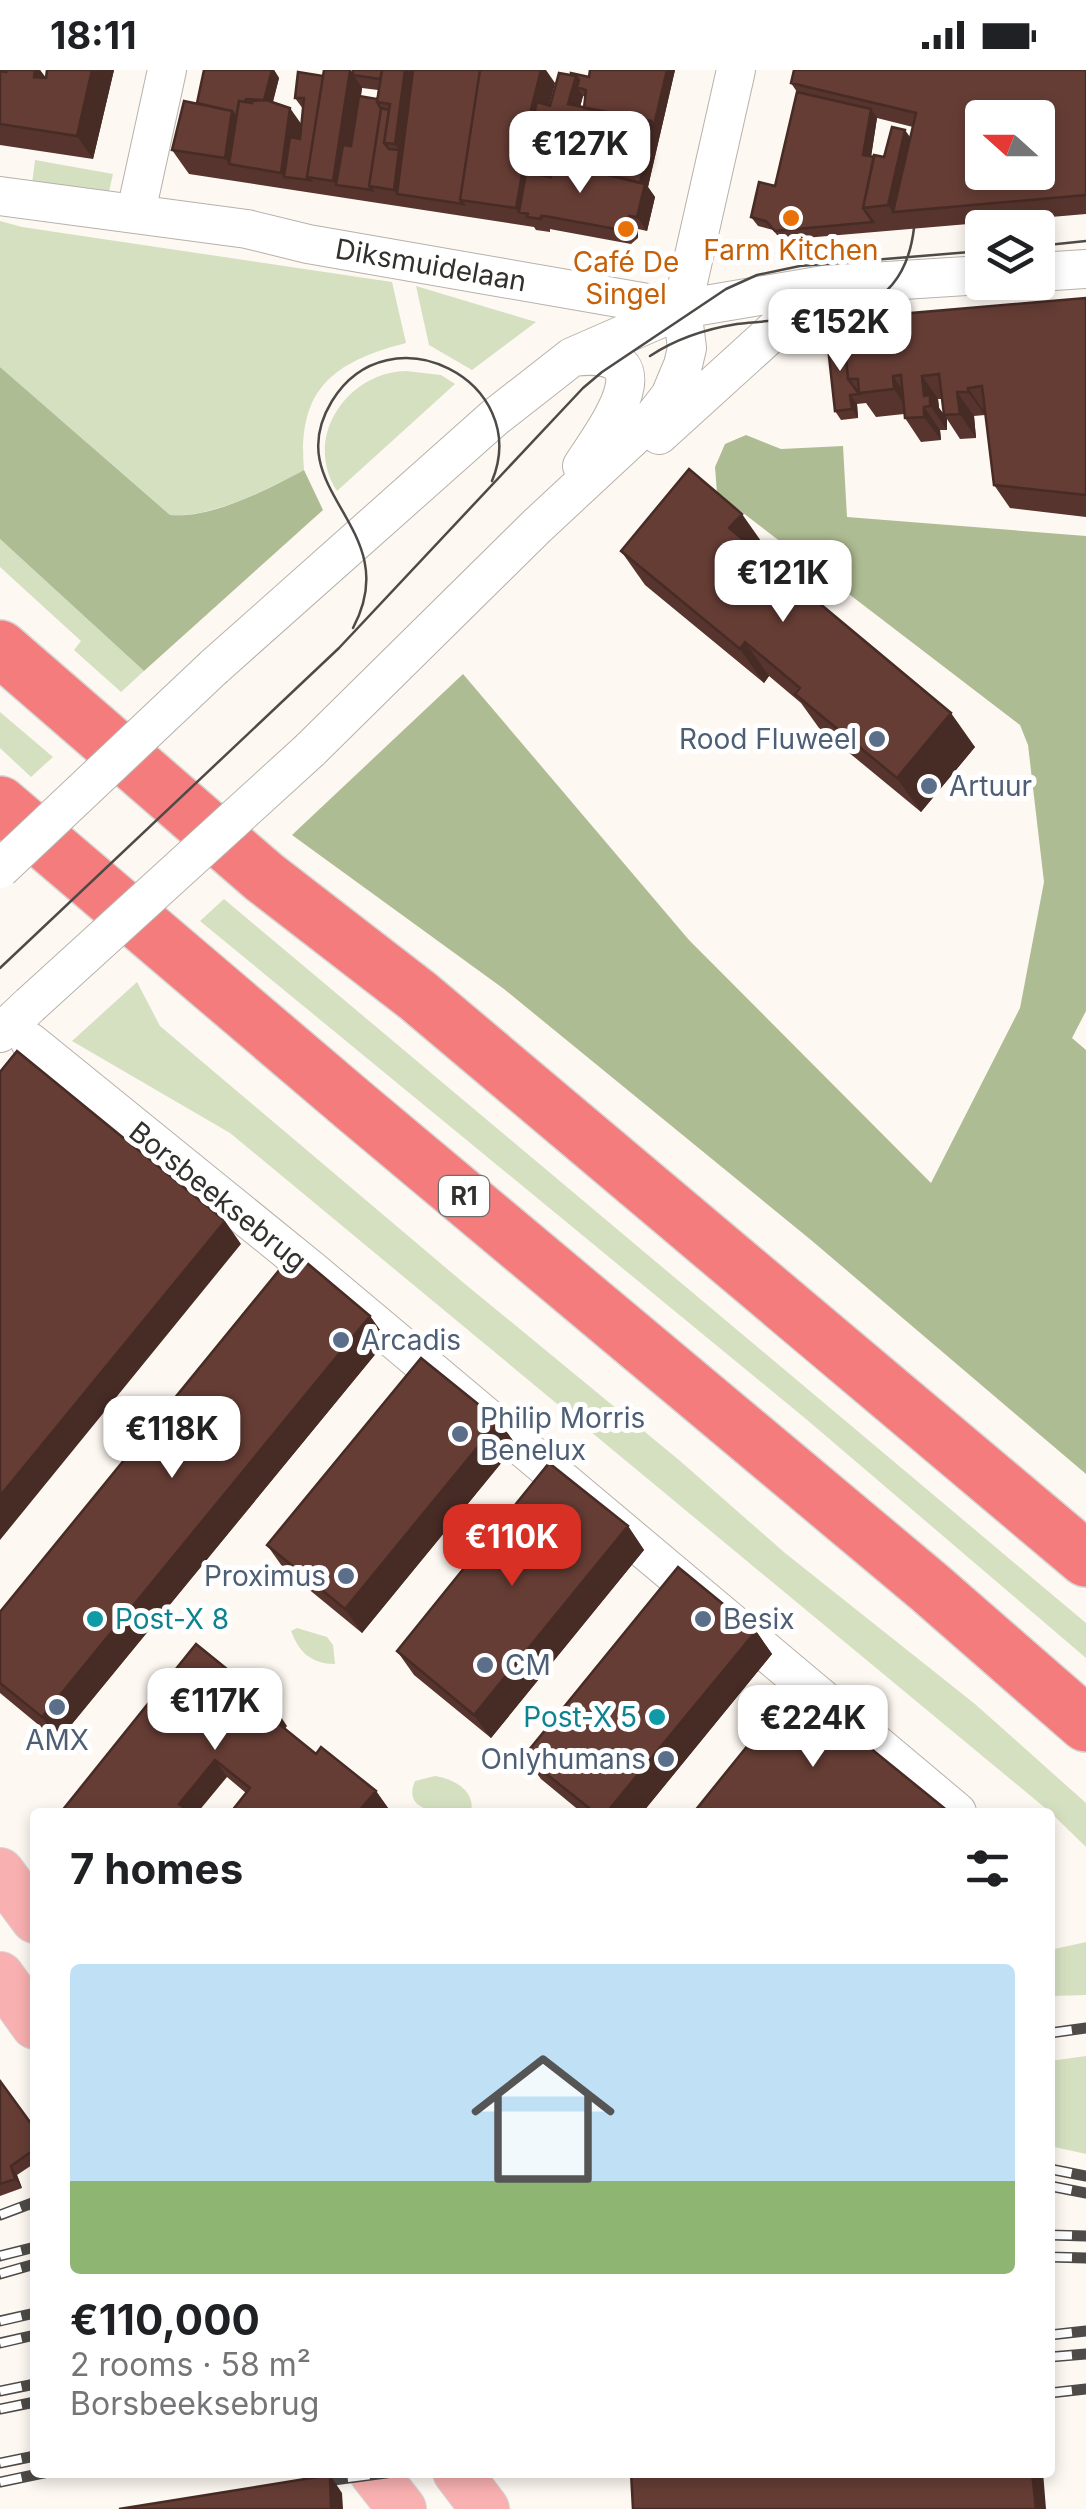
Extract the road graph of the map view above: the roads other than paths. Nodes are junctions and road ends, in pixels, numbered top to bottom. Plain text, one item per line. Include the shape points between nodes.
1 (167, 70) edge
2 (736, 70) edge
3 (0, 196) edge
4 (136, 212) junction
5 (1086, 268) edge
6 (1055, 271) edge
7 (965, 276) edge
8 (824, 285) junction
9 (682, 309) junction
10 (572, 358) junction
11 (550, 514) junction
12 (0, 648) edge
13 (0, 804) edge
14 (0, 869) edge
15 (15, 1032) edge
16 (1086, 1559) edge
17 (1086, 1724) edge
18 (952, 1808) edge
19 (0, 1872) edge
20 (30, 1912) edge
21 (0, 1976) edge
22 (30, 2018) edge
23 (375, 2478) edge
24 (378, 2478) edge
25 (462, 2478) edge
26 (388, 2509) edge
27 (402, 2509) edge
28 (485, 2509) edge

1 - 4 street
2 - 9 street, Borsbeeksebrug
3 - 4 street, Diksmuidelaan
4 - 9 street, Diksmuidelaan
5 - 6 street
7 - 8 street, Diksmuidelaan
8 - 9 street, Diksmuidelaan
8 - 11 street via 650,444
9 - 10 street
9 - 11 street, Borsbeeksebrug via 687,348 670,396
10 - 11 street, Borsbeeksebrug via 612,358 626,385 617,412
10 - 14 street, bridge via 494,418 214,667
11 - 15 street, Borsbeeksebrug, bridge
12 - 16 highway via 264,877 418,996
13 - 17 highway, R1
15 - 18 street, Borsbeeksebrug
19 - 20 main road
21 - 22 main road
23 - 26 street
24 - 27 main road
25 - 28 main road

